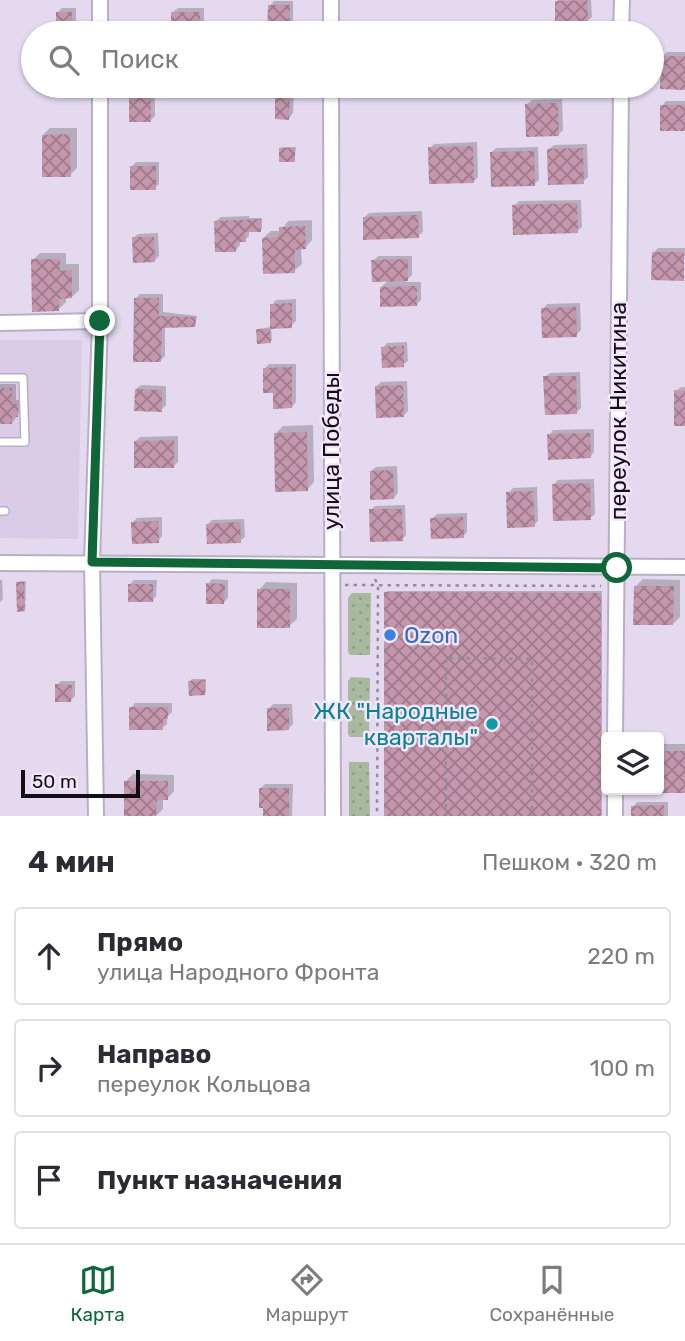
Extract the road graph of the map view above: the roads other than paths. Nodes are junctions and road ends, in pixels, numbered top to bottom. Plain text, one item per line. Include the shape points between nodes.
1 (100, 0) edge
2 (331, 0) edge
3 (622, 0) edge
4 (100, 21) edge
5 (331, 21) edge
6 (621, 21) edge
7 (100, 98) edge
8 (331, 98) edge
9 (621, 98) edge
10 (100, 321) junction
11 (0, 323) edge
12 (0, 378) edge
13 (0, 442) edge
14 (92, 562) junction
15 (0, 563) edge
16 (331, 565) junction
17 (685, 567) edge
18 (617, 568) junction
19 (615, 732) edge
20 (615, 795) edge
21 (96, 816) edge
22 (332, 816) edge
23 (615, 816) edge

1 - 4 street
2 - 5 street
3 - 6 street
7 - 10 street
8 - 16 street, улица Победы
9 - 18 street, переулок Никитина
10 - 11 street
10 - 14 street
12 - 13 lane via 23,378 25,442
14 - 15 street
14 - 16 street
14 - 21 street
16 - 18 street
16 - 22 street, улица Победы
17 - 18 street
18 - 19 street, переулок Никитина
20 - 23 street

